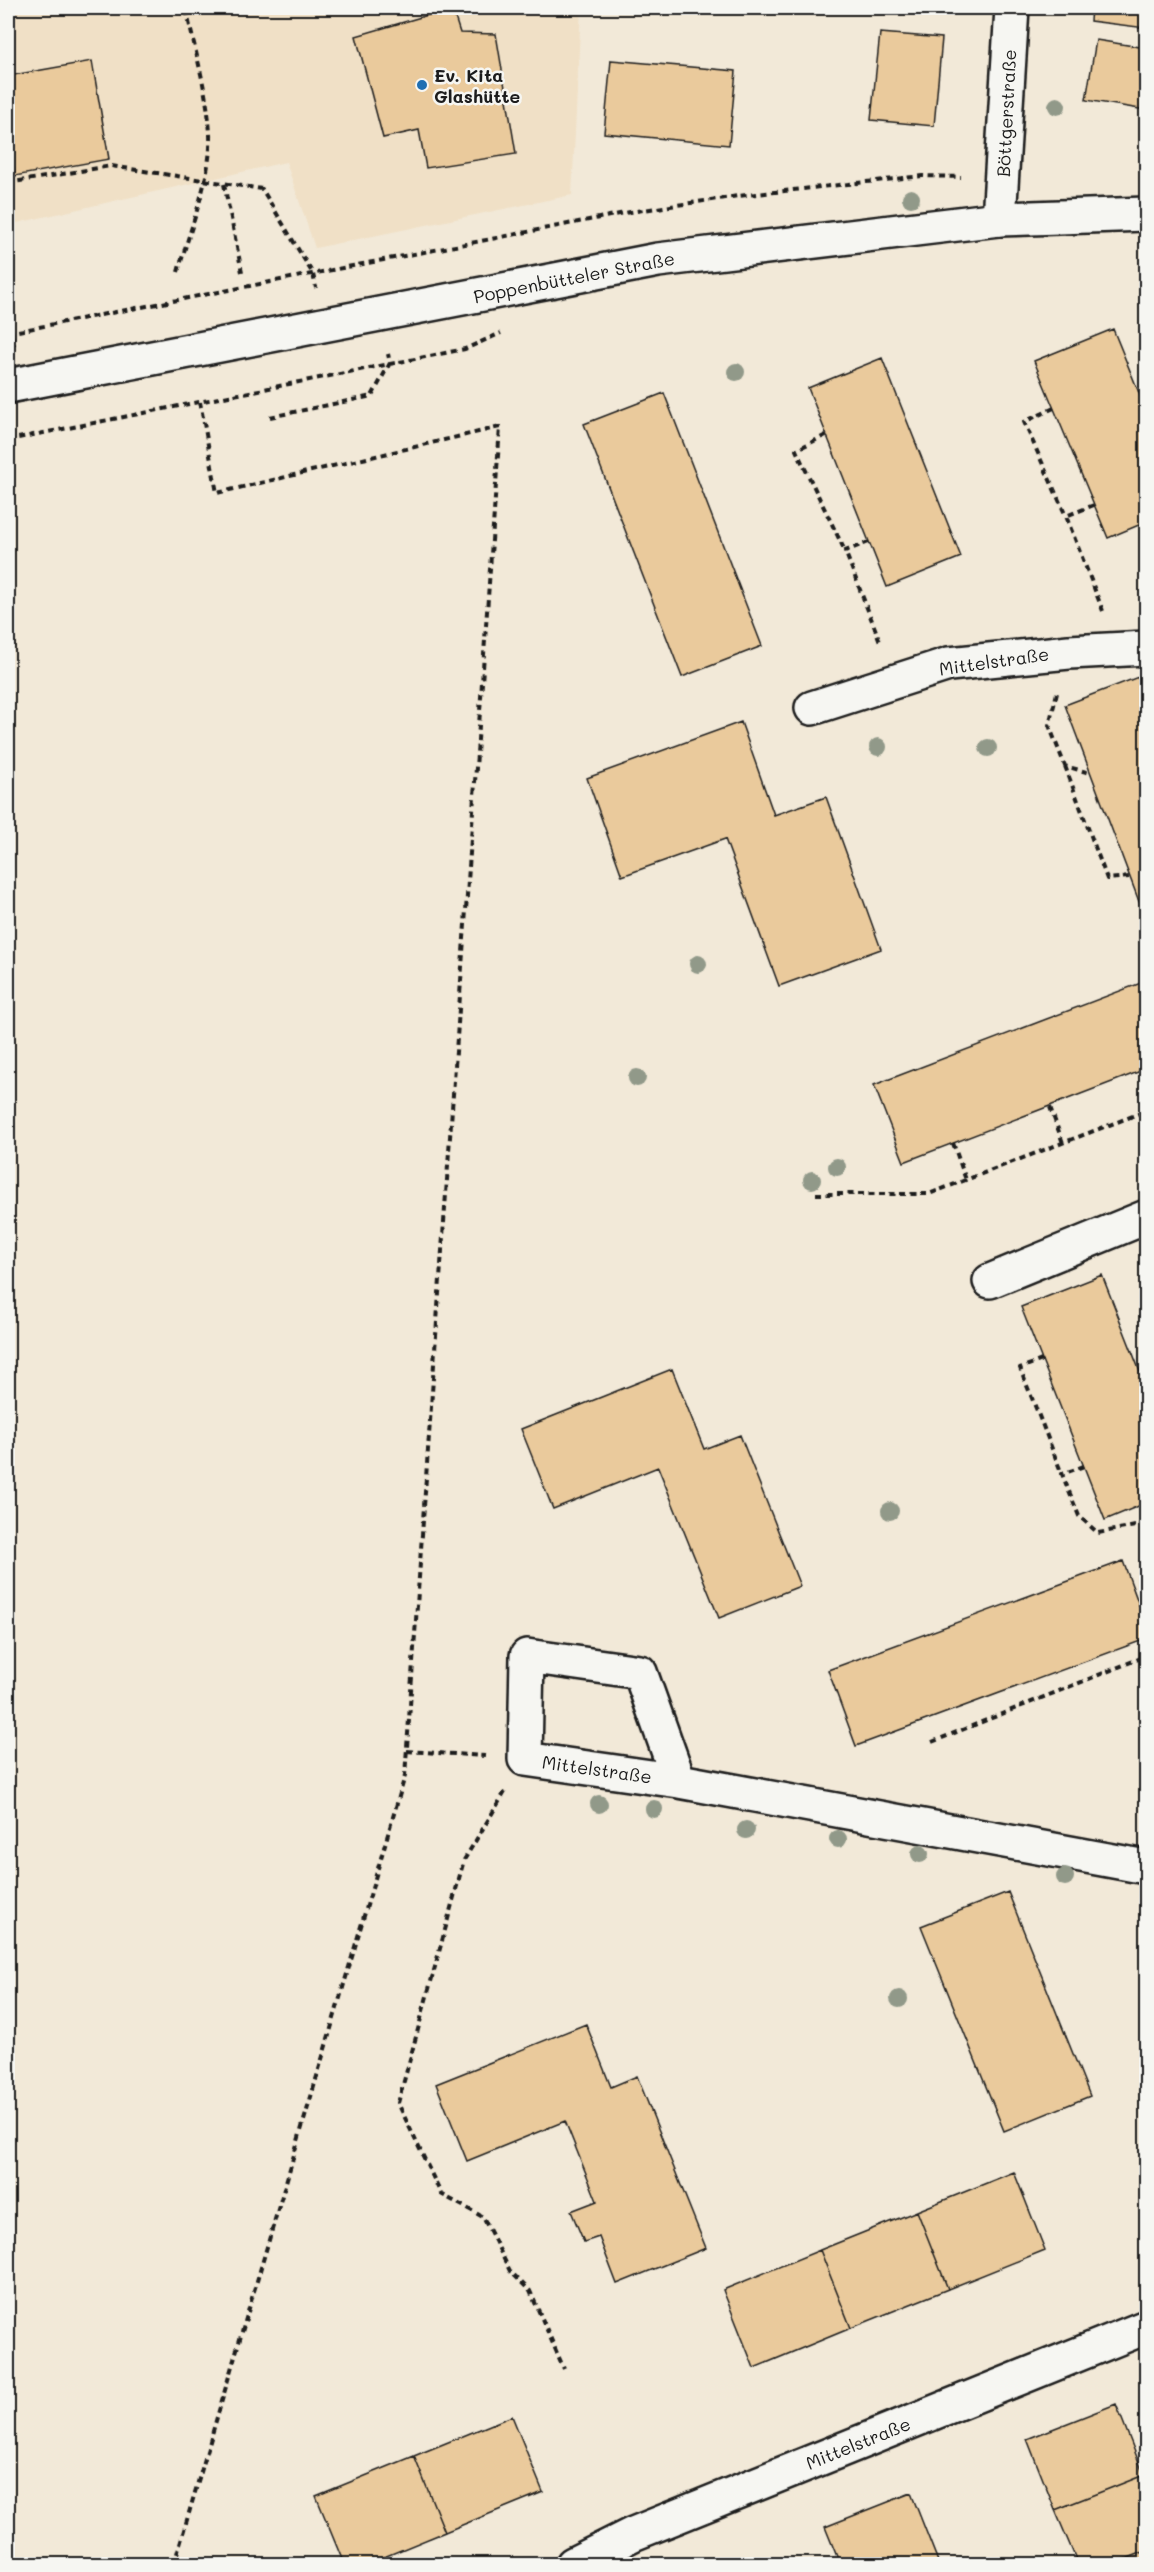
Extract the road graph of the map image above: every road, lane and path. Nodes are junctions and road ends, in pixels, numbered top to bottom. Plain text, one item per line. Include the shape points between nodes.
1 (186, 8) edge
2 (1012, 8) edge
3 (204, 181) junction
4 (8, 183) edge
5 (224, 184) junction
6 (1146, 214) edge
7 (999, 219) junction
8 (178, 272) dead end
9 (242, 272) dead end
10 (313, 274) junction
11 (325, 325) junction
12 (505, 332) dead end
13 (8, 333) edge
14 (8, 386) edge
15 (372, 396) dead end
16 (200, 402) junction
17 (1054, 408) dead end
18 (270, 417) dead end
19 (826, 435) dead end
20 (8, 440) edge
21 (1094, 505) dead end
22 (1066, 516) junction
23 (869, 542) dead end
24 (845, 551) junction
25 (1132, 648) edge
26 (1069, 652) junction
27 (896, 681) junction
28 (812, 708) dead end
29 (1065, 765) junction
30 (1090, 773) dead end
31 (1130, 877) dead end
32 (1050, 1107) dead end
33 (1146, 1111) edge
34 (953, 1143) dead end
35 (1063, 1143) junction
36 (966, 1180) junction
37 (816, 1194) dead end
38 (1146, 1217) edge
39 (990, 1281) dead end
40 (1042, 1360) dead end
41 (1084, 1466) dead end
42 (1062, 1474) junction
43 (1146, 1524) edge
44 (1146, 1656) edge
45 (932, 1742) dead end
46 (407, 1751) junction
47 (525, 1759) junction
48 (679, 1781) junction
49 (1146, 1867) edge
50 (1146, 2327) edge
51 (564, 2369) dead end
52 (174, 2565) edge
53 (573, 2565) edge

1 - 3 path via 207,115 210,147
2 - 7 street, Böttgerstraße
3 - 4 path via 111,166
3 - 5 path
3 - 8 path
5 - 9 path
5 - 10 path via 262,189
6 - 7 street, Poppenbütteler Straße
7 - 10 path via 964,177 922,177 738,196 630,212
7 - 11 street, Poppenbütteler Straße via 658,260
10 - 11 path
10 - 13 path
11 - 14 street, Poppenbütteler Straße
12 - 16 path via 465,349
15 - 18 path
16 - 20 path
16 - 46 path via 217,493 501,427
17 - 22 path via 1024,422
19 - 24 path via 796,450
21 - 22 path
22 - 25 path
23 - 24 path
24 - 27 path
25 - 26 street, Mittelstraße
26 - 27 street, Mittelstraße via 949,664
26 - 29 path via 1048,725
27 - 28 street, Mittelstraße
29 - 30 path
29 - 31 path via 1107,879
32 - 35 path
33 - 35 path
34 - 36 path
35 - 36 path
36 - 37 path via 929,1194
38 - 39 street
40 - 42 path via 1020,1368
41 - 42 path
42 - 43 path via 1079,1516 1098,1533
44 - 45 path
46 - 47 path
46 - 52 path via 405,1776
47 - 48 street, Mittelstraße
47 - 48 street, Mittelstraße via 527,1656 640,1672
47 - 51 path via 464,1860 398,2103 441,2194 483,2217 510,2271 530,2291
48 - 49 street, Mittelstraße
50 - 53 street, Mittelstraße via 633,2534

